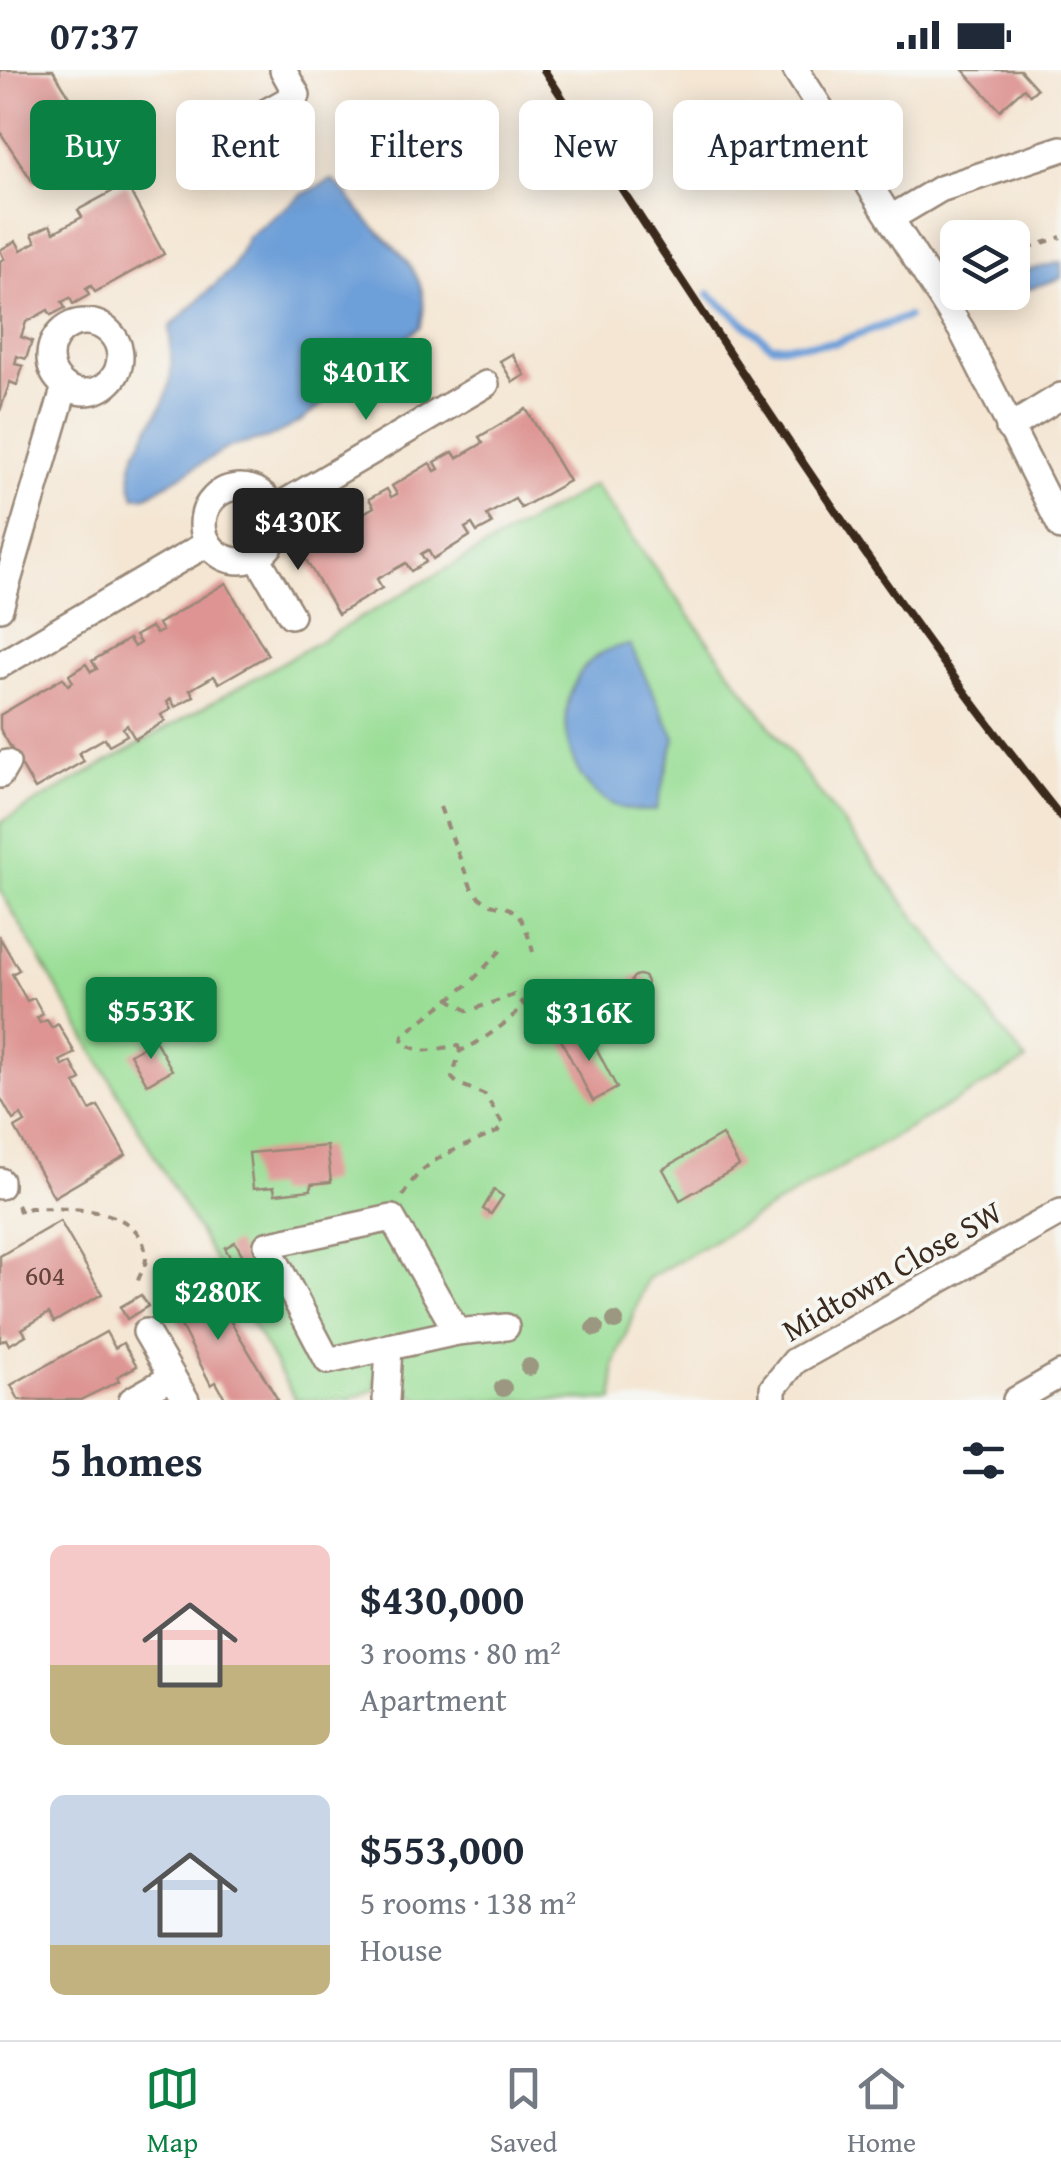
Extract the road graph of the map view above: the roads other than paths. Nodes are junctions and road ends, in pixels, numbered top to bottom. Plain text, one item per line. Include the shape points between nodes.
1 (283, 70) edge
2 (796, 70) edge
3 (287, 100) edge
4 (1061, 149) edge
5 (891, 218) junction
6 (486, 384) dead end
7 (65, 386) dead end
8 (1061, 396) edge
9 (1009, 428) junction
10 (274, 509) junction
11 (1061, 528) edge
12 (208, 544) junction
13 (257, 557) junction
14 (0, 608) edge
15 (290, 615) dead end
16 (0, 664) edge
17 (1061, 1212) edge
18 (506, 1327) dead end
19 (146, 1332) dead end
20 (457, 1332) junction
21 (389, 1347) junction
22 (1061, 1374) edge
23 (172, 1377) junction
24 (132, 1400) edge
25 (186, 1400) edge
26 (386, 1400) edge
27 (773, 1400) edge
28 (1016, 1400) edge

1 - 3 street via 296,95
2 - 5 street
4 - 5 street via 940,189
5 - 9 street via 962,331
6 - 10 street
7 - 14 street
8 - 9 street
9 - 11 street
10 - 12 street via 252,489 222,492 204,514
10 - 13 street via 275,536
12 - 13 street via 230,560
12 - 16 street
13 - 15 street
17 - 27 street, Midtown Close SW via 795,1361 773,1388
18 - 20 street
19 - 23 street
20 - 21 street
20 - 21 street via 392,1218 266,1244 328,1361
21 - 26 street
22 - 28 street
23 - 24 street
23 - 25 street

